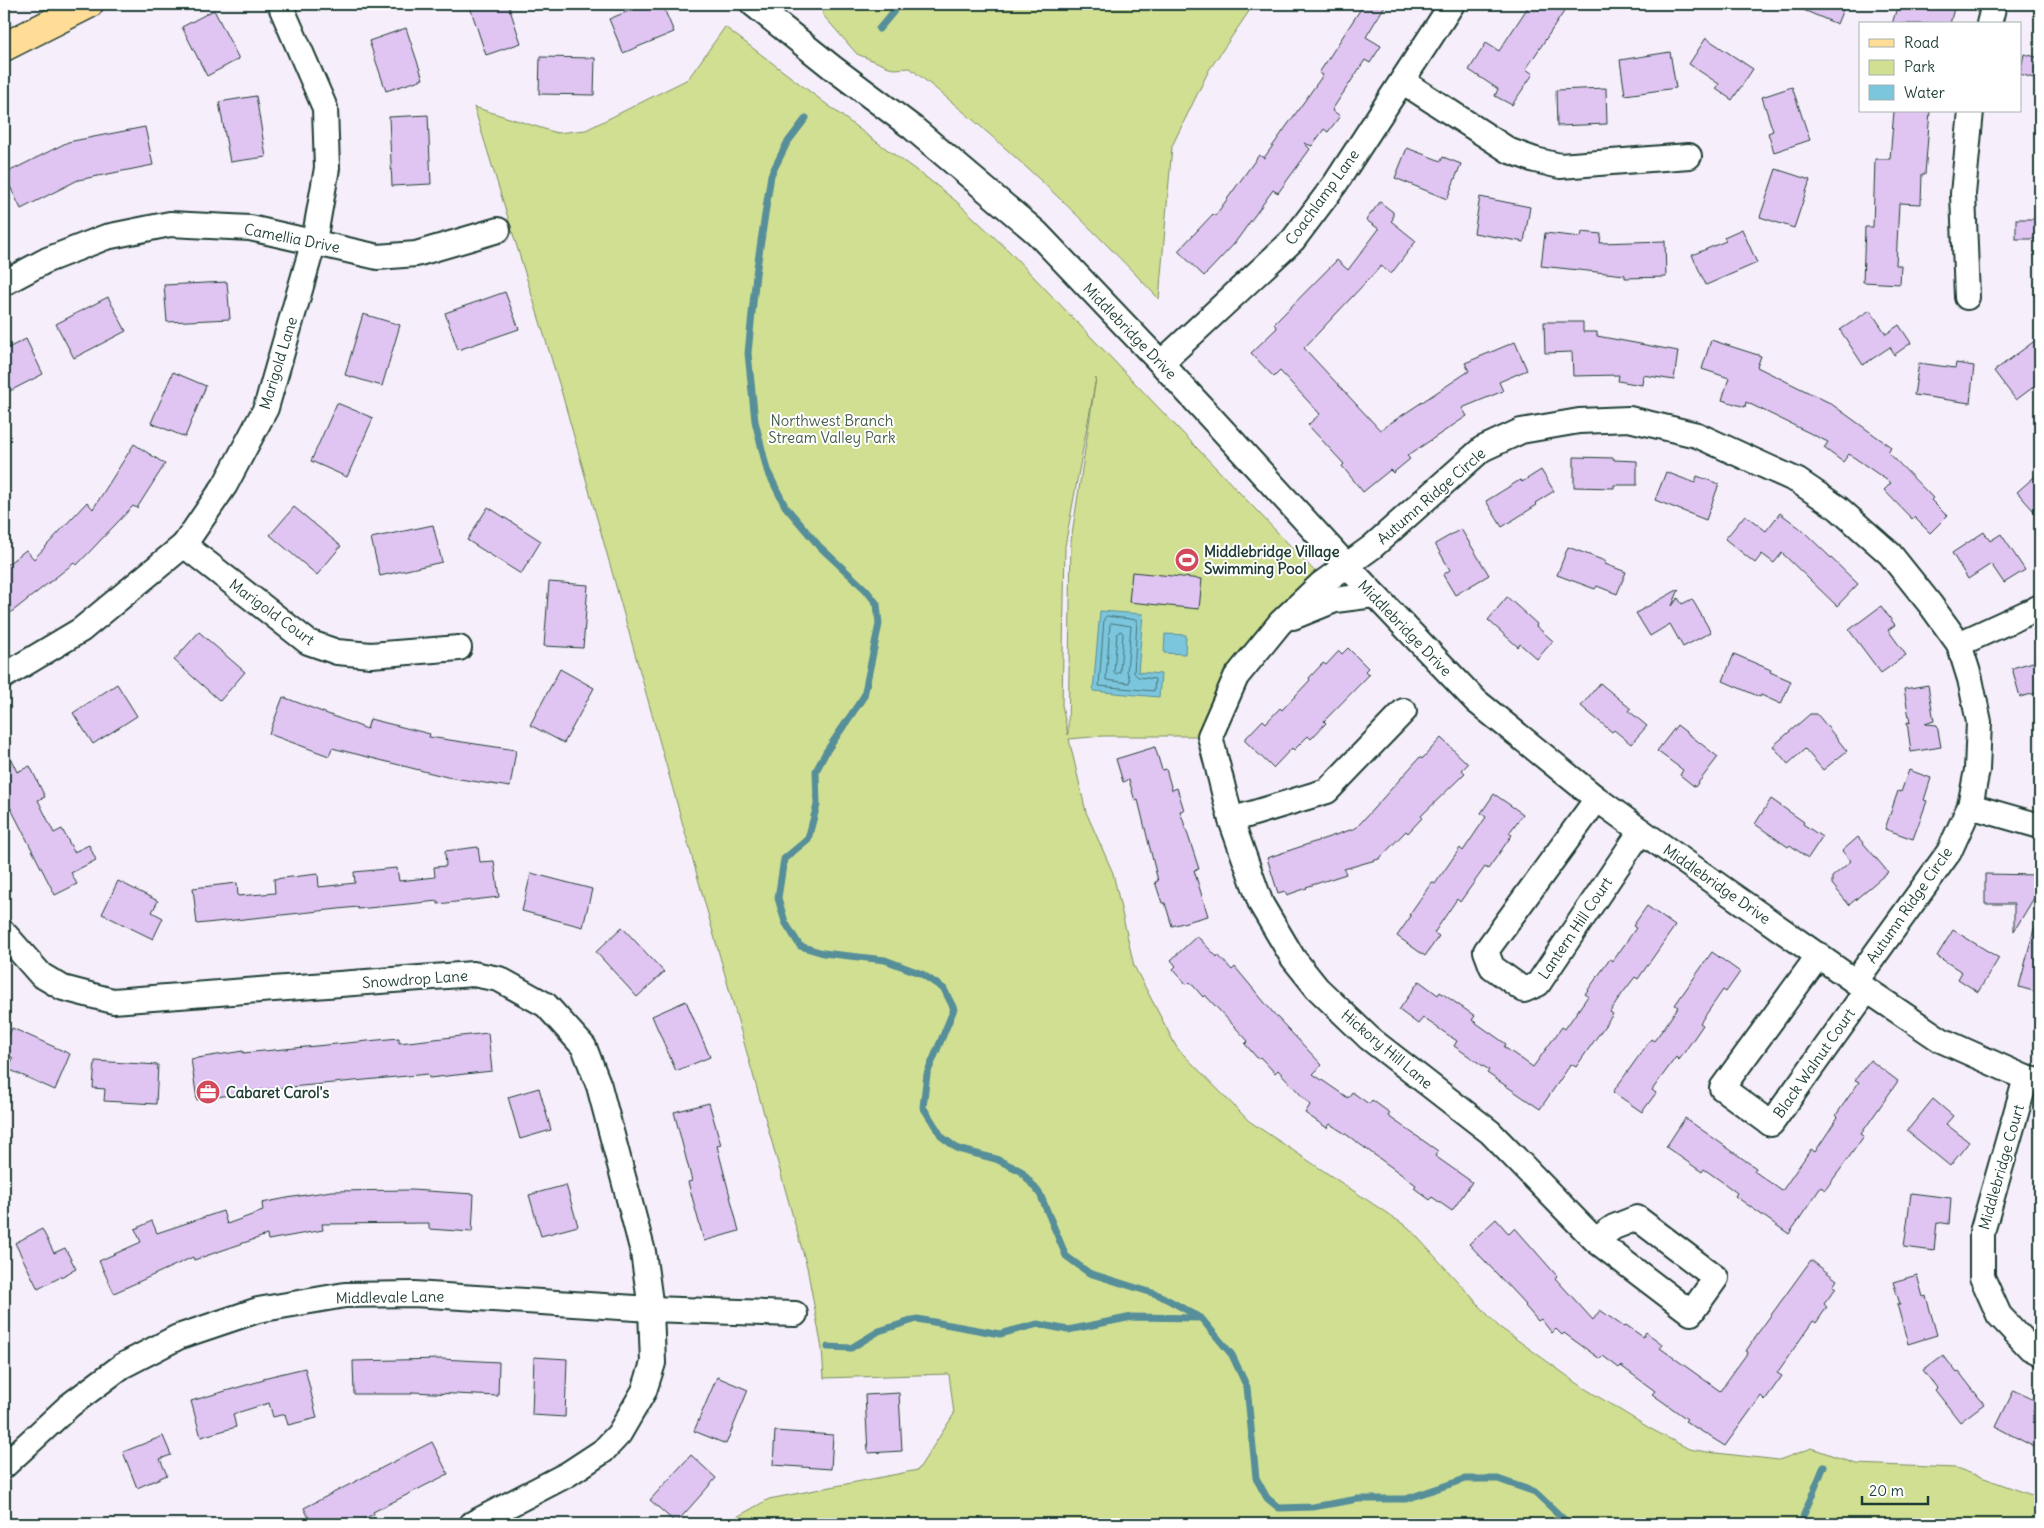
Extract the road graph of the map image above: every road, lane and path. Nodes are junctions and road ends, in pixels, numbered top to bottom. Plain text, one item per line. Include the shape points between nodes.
1 (89, 4) edge
2 (753, 4) edge
3 (1452, 4) edge
4 (1994, 4) edge
5 (282, 9) dead end
6 (1990, 22) edge
7 (4, 47) edge
8 (1402, 81) junction
9 (1971, 112) edge
10 (1689, 156) dead end
11 (498, 230) dead end
12 (314, 241) junction
13 (4, 283) edge
14 (1967, 297) dead end
15 (1161, 364) junction
16 (184, 545) junction
17 (1346, 566) junction
18 (1374, 595) junction
19 (2040, 607) edge
20 (1280, 623) junction
21 (1959, 644) junction
22 (459, 648) dead end
23 (4, 676) edge
24 (1404, 712) dead end
25 (1597, 799) junction
26 (1970, 806) junction
27 (1231, 820) junction
28 (2040, 826) edge
29 (1641, 831) junction
30 (4, 933) edge
31 (1819, 955) junction
32 (1861, 986) junction
33 (2033, 1080) edge
34 (1595, 1240) junction
35 (651, 1309) junction
36 (794, 1314) dead end
37 (2040, 1353) edge
38 (4, 1466) edge
39 (472, 1524) edge

1 - 7 main road
2 - 15 street, Middlebridge Drive via 913,128 1037,234
3 - 8 street, Coachlamp Lane
4 - 6 street
5 - 12 street, Marigold Lane via 325,108 326,168
8 - 10 street via 1510,151 1535,160 1560,166
8 - 15 street, Coachlamp Lane via 1335,184 1293,240
9 - 14 street via 1963,194
11 - 12 street, Camellia Drive via 416,254 378,257
12 - 13 street, Camellia Drive via 250,228 170,224 106,237 47,260
12 - 16 street, Marigold Lane via 266,408 224,485
15 - 17 street, Middlebridge Drive
16 - 22 street, Marigold Court via 308,642 337,652 371,656
16 - 23 street, Marigold Lane via 81,630
17 - 18 street, Middlebridge Drive
17 - 20 street, Autumn Ridge Circle via 1321,584
17 - 21 street, Autumn Ridge Circle via 1372,547 1482,449 1522,430 1578,420 1628,419 1697,435 1798,482 1838,508 1890,554
18 - 20 street, Autumn Ridge Circle via 1336,600
18 - 25 street, Middlebridge Drive via 1476,701
19 - 21 street
20 - 27 street, Autumn Ridge Circle via 1236,677 1210,736
21 - 26 street, Autumn Ridge Circle via 1978,722 1977,770
24 - 27 street via 1327,791
25 - 29 street, Middlebridge Drive
25 - 29 street, Lantern Hill Court via 1486,951 1492,967 1524,990 1538,984
26 - 28 street
26 - 32 street, Autumn Ridge Circle via 1949,852
27 - 34 street, Hickory Hill Lane via 1262,904 1293,958 1317,988 1369,1038 1490,1132
29 - 31 street, Middlebridge Drive
30 - 35 street, Snowdrop Lane via 41,975 63,988 114,1001 473,974 499,979 546,1005 584,1047 599,1086 643,1252
31 - 32 street, Middlebridge Drive
31 - 32 street, Black Walnut Court via 1722,1088 1771,1124
32 - 33 street, Middlebridge Drive via 1941,1040
33 - 37 street, Middlebridge Court via 1982,1232 1982,1277 1999,1315 2030,1348
34 - 34 street, Hickory Hill Lane via 1690,1313 1716,1278 1637,1218 1614,1227
35 - 36 street, Middlevale Lane
35 - 38 street, Middlevale Lane via 414,1294 345,1296 258,1310 178,1337 122,1366 70,1405
35 - 39 street, Snowdrop Lane via 653,1363 644,1391 618,1434 603,1451 568,1474

